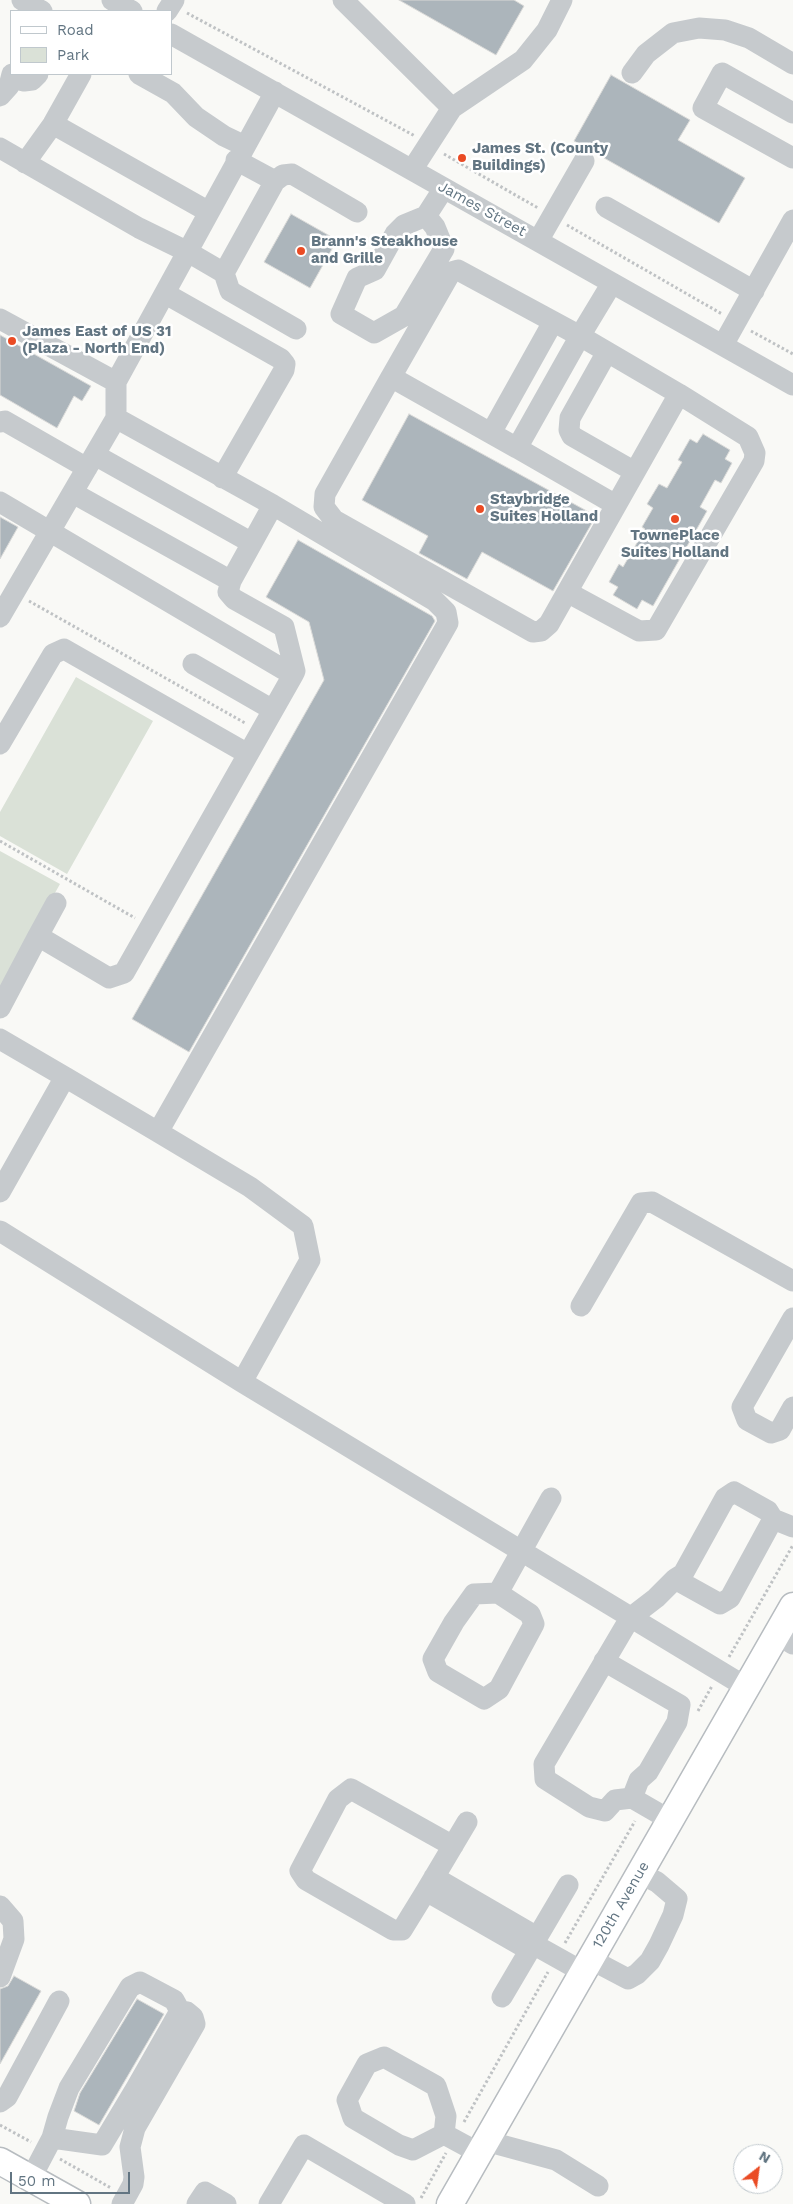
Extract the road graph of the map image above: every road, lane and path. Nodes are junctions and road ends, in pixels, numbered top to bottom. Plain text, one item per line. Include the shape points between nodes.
1 (22, 0) edge
2 (112, 0) edge
3 (342, 0) edge
4 (562, 0) edge
5 (171, 5) edge
6 (40, 10) edge
7 (130, 10) edge
8 (172, 35) edge
9 (793, 64) edge
10 (9, 72) edge
11 (632, 73) dead end
12 (14, 75) edge
13 (37, 75) edge
14 (79, 75) edge
15 (140, 75) edge
16 (275, 92) junction
17 (0, 96) edge
18 (452, 108) junction
19 (793, 113) edge
20 (53, 124) junction
21 (427, 144) junction
22 (0, 148) edge
23 (241, 153) junction
24 (793, 158) edge
25 (584, 161) dead end
26 (25, 163) junction
27 (412, 170) junction
28 (275, 181) junction
29 (444, 188) junction
30 (606, 207) dead end
31 (209, 212) junction
32 (357, 212) dead end
33 (426, 216) junction
34 (552, 216) junction
35 (793, 220) edge
36 (538, 241) junction
37 (188, 252) junction
38 (224, 273) junction
39 (612, 283) junction
40 (754, 291) junction
41 (166, 294) junction
42 (0, 319) edge
43 (553, 322) junction
44 (736, 322) junction
45 (296, 329) dead end
46 (580, 336) junction
47 (723, 345) junction
48 (607, 352) junction
49 (793, 354) edge
50 (391, 377) junction
51 (116, 382) junction
52 (793, 385) edge
53 (679, 394) junction
54 (116, 418) junction
55 (0, 422) edge
56 (490, 433) junction
57 (517, 448) junction
58 (91, 462) junction
59 (635, 472) junction
60 (222, 478) junction
61 (73, 493) junction
62 (0, 502) edge
63 (616, 504) junction
64 (273, 505) junction
65 (51, 532) junction
66 (252, 543) junction
67 (233, 590) junction
68 (567, 592) junction
69 (14, 593) junction
70 (0, 617) edge
71 (217, 629) junction
72 (193, 664) dead end
73 (293, 675) junction
74 (273, 710) junction
75 (0, 744) edge
76 (252, 747) junction
77 (0, 841) edge
78 (56, 903) dead end
79 (147, 932) junction
80 (38, 936) junction
81 (0, 1008) edge
82 (0, 1039) edge
83 (65, 1077) junction
84 (158, 1132) junction
85 (0, 1192) edge
86 (0, 1231) edge
87 (793, 1281) edge
88 (581, 1306) dead end
89 (793, 1318) edge
90 (242, 1382) junction
91 (793, 1407) edge
92 (551, 1498) dead end
93 (773, 1519) junction
94 (793, 1527) edge
95 (793, 1544) edge
96 (521, 1551) junction
97 (675, 1579) junction
98 (498, 1593) junction
99 (793, 1606) edge
100 (630, 1618) junction
101 (785, 1639) edge
102 (604, 1661) junction
103 (721, 1672) junction
104 (746, 1688) junction
105 (688, 1709) junction
106 (638, 1801) junction
107 (670, 1820) junction
108 (467, 1822) dead end
109 (452, 1846) junction
110 (639, 1873) junction
111 (430, 1884) junction
112 (568, 1885) dead end
113 (0, 1906) edge
114 (534, 1944) junction
115 (556, 1957) junction
116 (586, 1966) junction
117 (0, 1977) edge
118 (502, 1997) dead end
119 (59, 2001) dead end
120 (180, 2011) junction
121 (0, 2101) edge
122 (0, 2125) edge
123 (449, 2137) junction
124 (49, 2144) junction
125 (483, 2147) junction
126 (0, 2161) edge
127 (30, 2178) junction
128 (598, 2186) dead end
129 (381, 2198) edge
130 (124, 2200) edge
131 (455, 2202) edge
132 (77, 2204) edge
133 (197, 2204) edge
134 (226, 2204) edge
135 (269, 2204) edge
136 (405, 2204) edge
137 (417, 2204) edge

1 - 6 street
2 - 7 street
3 - 18 street
4 - 18 street via 547,30 523,60
5 - 21 path
8 - 16 street, James Street
9 - 11 street via 749,38 725,30 699,28 673,33 646,54
10 - 17 street via 9,86
12 - 13 street via 24,81
14 - 20 street
15 - 23 street via 173,92 196,117 224,136
16 - 23 street
16 - 27 street, James Street
18 - 21 street
19 - 24 street via 722,72 703,108
20 - 26 street
20 - 31 street
21 - 27 street
21 - 34 path
22 - 26 street
23 - 28 street
23 - 31 street
25 - 34 street
26 - 37 street
27 - 29 street, James Street
28 - 32 street via 283,175 292,174
28 - 38 street
29 - 33 street
29 - 36 street, James Street
30 - 40 street
31 - 37 street
33 - 33 street via 404,225 395,234 375,270 357,278 340,314 374,334 404,316 444,249 435,227
34 - 36 street
34 - 44 path
35 - 40 street
36 - 39 street, James Street
37 - 38 street
37 - 41 street
38 - 45 street via 230,291
39 - 46 street
39 - 47 street, James Street
40 - 44 street
41 - 51 street
41 - 60 street via 281,358 285,364
42 - 51 street
43 - 46 street
43 - 50 street via 466,272 450,272
43 - 56 street
44 - 47 street
44 - 49 path
46 - 48 street
46 - 57 street
47 - 52 street, James Street
48 - 53 street
48 - 59 street via 570,418 569,430 572,436
50 - 56 street
50 - 68 street via 325,494 324,507 334,520 533,632 541,631 550,624
51 - 54 street
53 - 59 street
53 - 68 street via 748,437 756,453 754,461 656,630 638,631
54 - 58 street
54 - 60 street
55 - 58 street
56 - 57 street
57 - 63 street
58 - 61 street
58 - 66 street
59 - 63 street
60 - 64 street
61 - 65 street
61 - 67 street
62 - 65 street
63 - 68 street
64 - 66 street
64 - 84 street via 436,602 446,612 448,623
65 - 69 street
65 - 71 street
66 - 67 street
67 - 71 street
67 - 73 street via 284,627 295,671
69 - 70 street
69 - 76 path via 251,726
71 - 73 street
72 - 74 street
73 - 74 street
74 - 76 street
75 - 76 street via 53,654 64,649
76 - 79 street
77 - 79 path via 139,920
78 - 80 street
79 - 80 street via 124,973 108,978
80 - 81 street
82 - 83 street
83 - 84 street
83 - 85 street
84 - 90 street via 250,1187 303,1226 310,1260
86 - 90 street
87 - 88 street via 652,1202 641,1203
89 - 91 street via 742,1407 747,1420 771,1433 780,1430
90 - 96 street
92 - 96 street
93 - 94 street
93 - 97 street via 730,1598 720,1604
93 - 97 street via 768,1511 734,1492 725,1498 683,1574
95 - 103 path
96 - 98 street
96 - 100 street
97 - 100 street
98 - 98 street via 474,1594 433,1658 438,1672 484,1698 499,1689 534,1624 530,1614
99 - 101 main road, 120th Avenue
100 - 102 street
100 - 103 street
101 - 104 main road, 120th Avenue
102 - 105 street
102 - 106 street via 544,1764 545,1779 589,1807 605,1810 615,1800
103 - 104 street
103 - 105 path
104 - 107 main road, 120th Avenue
105 - 106 street via 648,1772 639,1780
106 - 107 street
106 - 115 path
107 - 110 main road, 120th Avenue
108 - 109 street
109 - 111 street
109 - 111 street via 351,1789 338,1798 300,1871 306,1880 393,1930 402,1930
110 - 116 main road, 120th Avenue
110 - 116 street via 657,1882 677,1899 673,1915 650,1961 628,1979
111 - 114 street via 484,1915 522,1946
112 - 114 street
113 - 117 street via 13,1921 14,1939
114 - 115 street
114 - 118 street
115 - 116 street
115 - 123 path
116 - 125 main road, 120th Avenue
119 - 121 street via 8,2097
120 - 124 street via 102,2144
120 - 124 street via 174,2000 160,1990 140,1982 130,1987 70,2088
120 - 130 street via 193,2016 195,2024 135,2128 130,2147 134,2177
122 - 124 path
123 - 123 street via 436,2086 384,2057 368,2064 346,2100 353,2118 399,2146 413,2150
123 - 125 street
123 - 137 path
124 - 127 street
124 - 130 path
125 - 128 street via 556,2160
125 - 131 main road, 120th Avenue
126 - 127 main road
127 - 132 main road
129 - 135 street via 304,2145
129 - 136 street
133 - 134 street via 205,2192

